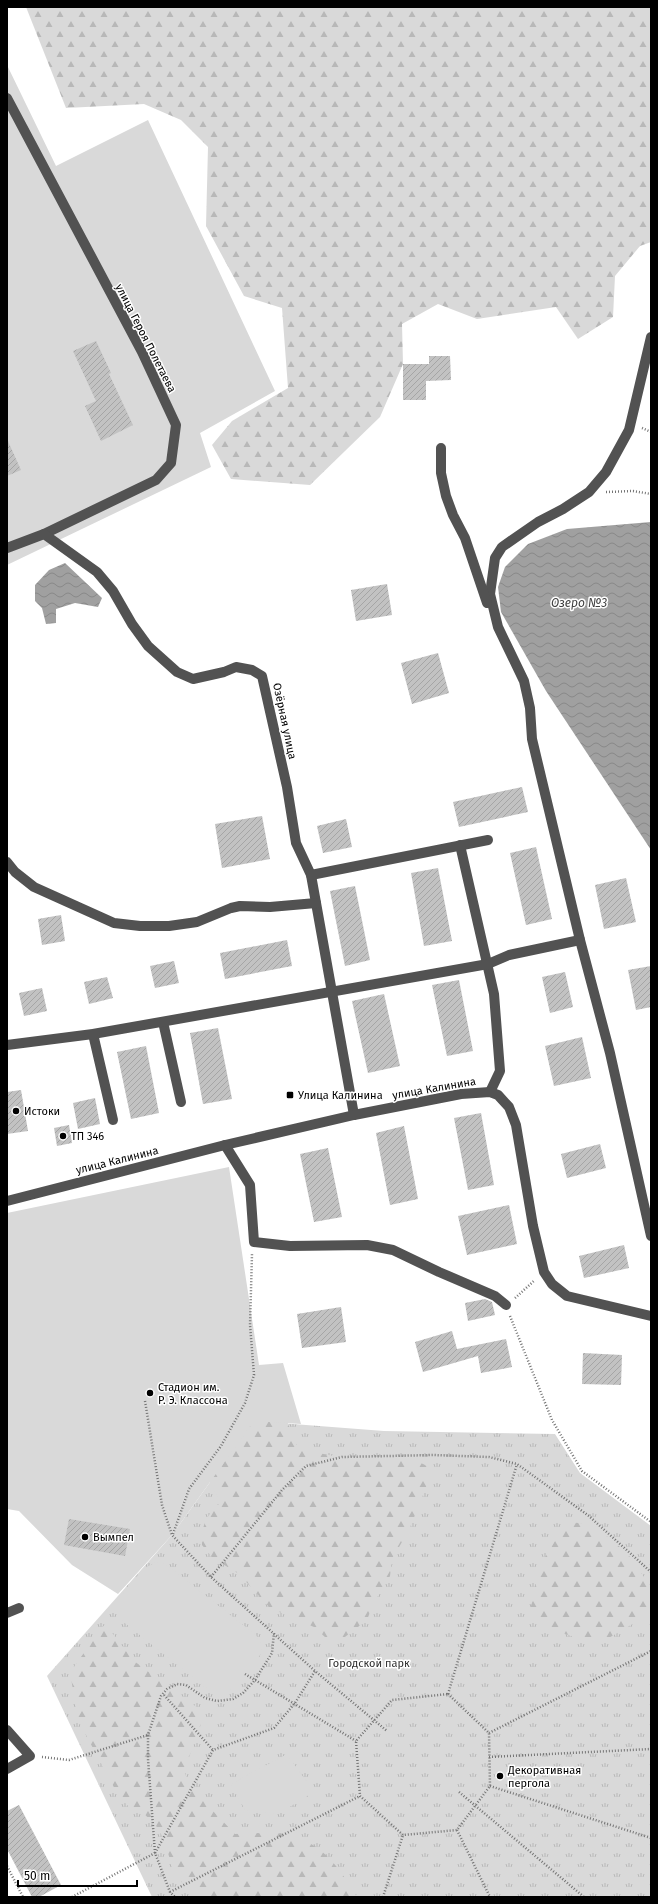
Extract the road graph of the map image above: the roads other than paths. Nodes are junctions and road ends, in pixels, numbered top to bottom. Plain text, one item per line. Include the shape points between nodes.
1 (7, 98) edge
2 (651, 337) edge
3 (440, 448) dead end
4 (44, 534) junction
5 (7, 548) edge
6 (494, 613) junction
7 (488, 840) dead end
8 (460, 845) junction
9 (7, 862) edge
10 (311, 875) junction
11 (316, 903) junction
12 (580, 940) junction
13 (488, 964) junction
14 (331, 992) junction
15 (163, 1022) junction
16 (93, 1034) junction
17 (7, 1045) edge
18 (490, 1092) junction
19 (180, 1102) dead end
20 (354, 1115) junction
21 (113, 1120) dead end
22 (225, 1145) junction
23 (7, 1200) edge
24 (651, 1236) edge
25 (506, 1305) road end
26 (651, 1316) edge
27 (19, 1608) dead end
28 (7, 1613) edge
29 (7, 1730) edge
30 (7, 1769) edge

1 - 4 street, улица Героя Полетаева via 142,352 176,425 171,463 156,480
2 - 6 street via 629,430 606,472 589,492 502,547 495,558 491,576 490,594
3 - 6 street via 441,473 446,496 465,538 488,604
4 - 5 street
4 - 10 street, Озёрная улица via 97,572 113,591 148,646 178,672 193,679 236,667 252,670 262,676 287,787 296,843
6 - 12 street via 524,682 530,708 532,739
7 - 8 street
8 - 10 street
8 - 13 street
9 - 11 street via 34,887 114,922 140,926 169,926 197,922 240,906 270,907
10 - 11 street
11 - 14 street
12 - 13 street via 508,955
12 - 24 street via 610,1053
13 - 14 street
13 - 18 street via 494,994 500,1071
14 - 15 street
14 - 20 street
15 - 16 street
15 - 19 street
16 - 17 street
16 - 21 street
18 - 20 street, улица Калинина via 461,1094
18 - 26 street, улица Калинина via 498,1095 509,1107 516,1125 533,1226 544,1272 552,1284 567,1296
20 - 22 street, улица Калинина
22 - 23 street, улица Калинина
22 - 25 street via 250,1185 254,1242 290,1246 367,1245 393,1250 495,1296
27 - 28 street
29 - 30 street via 30,1756

